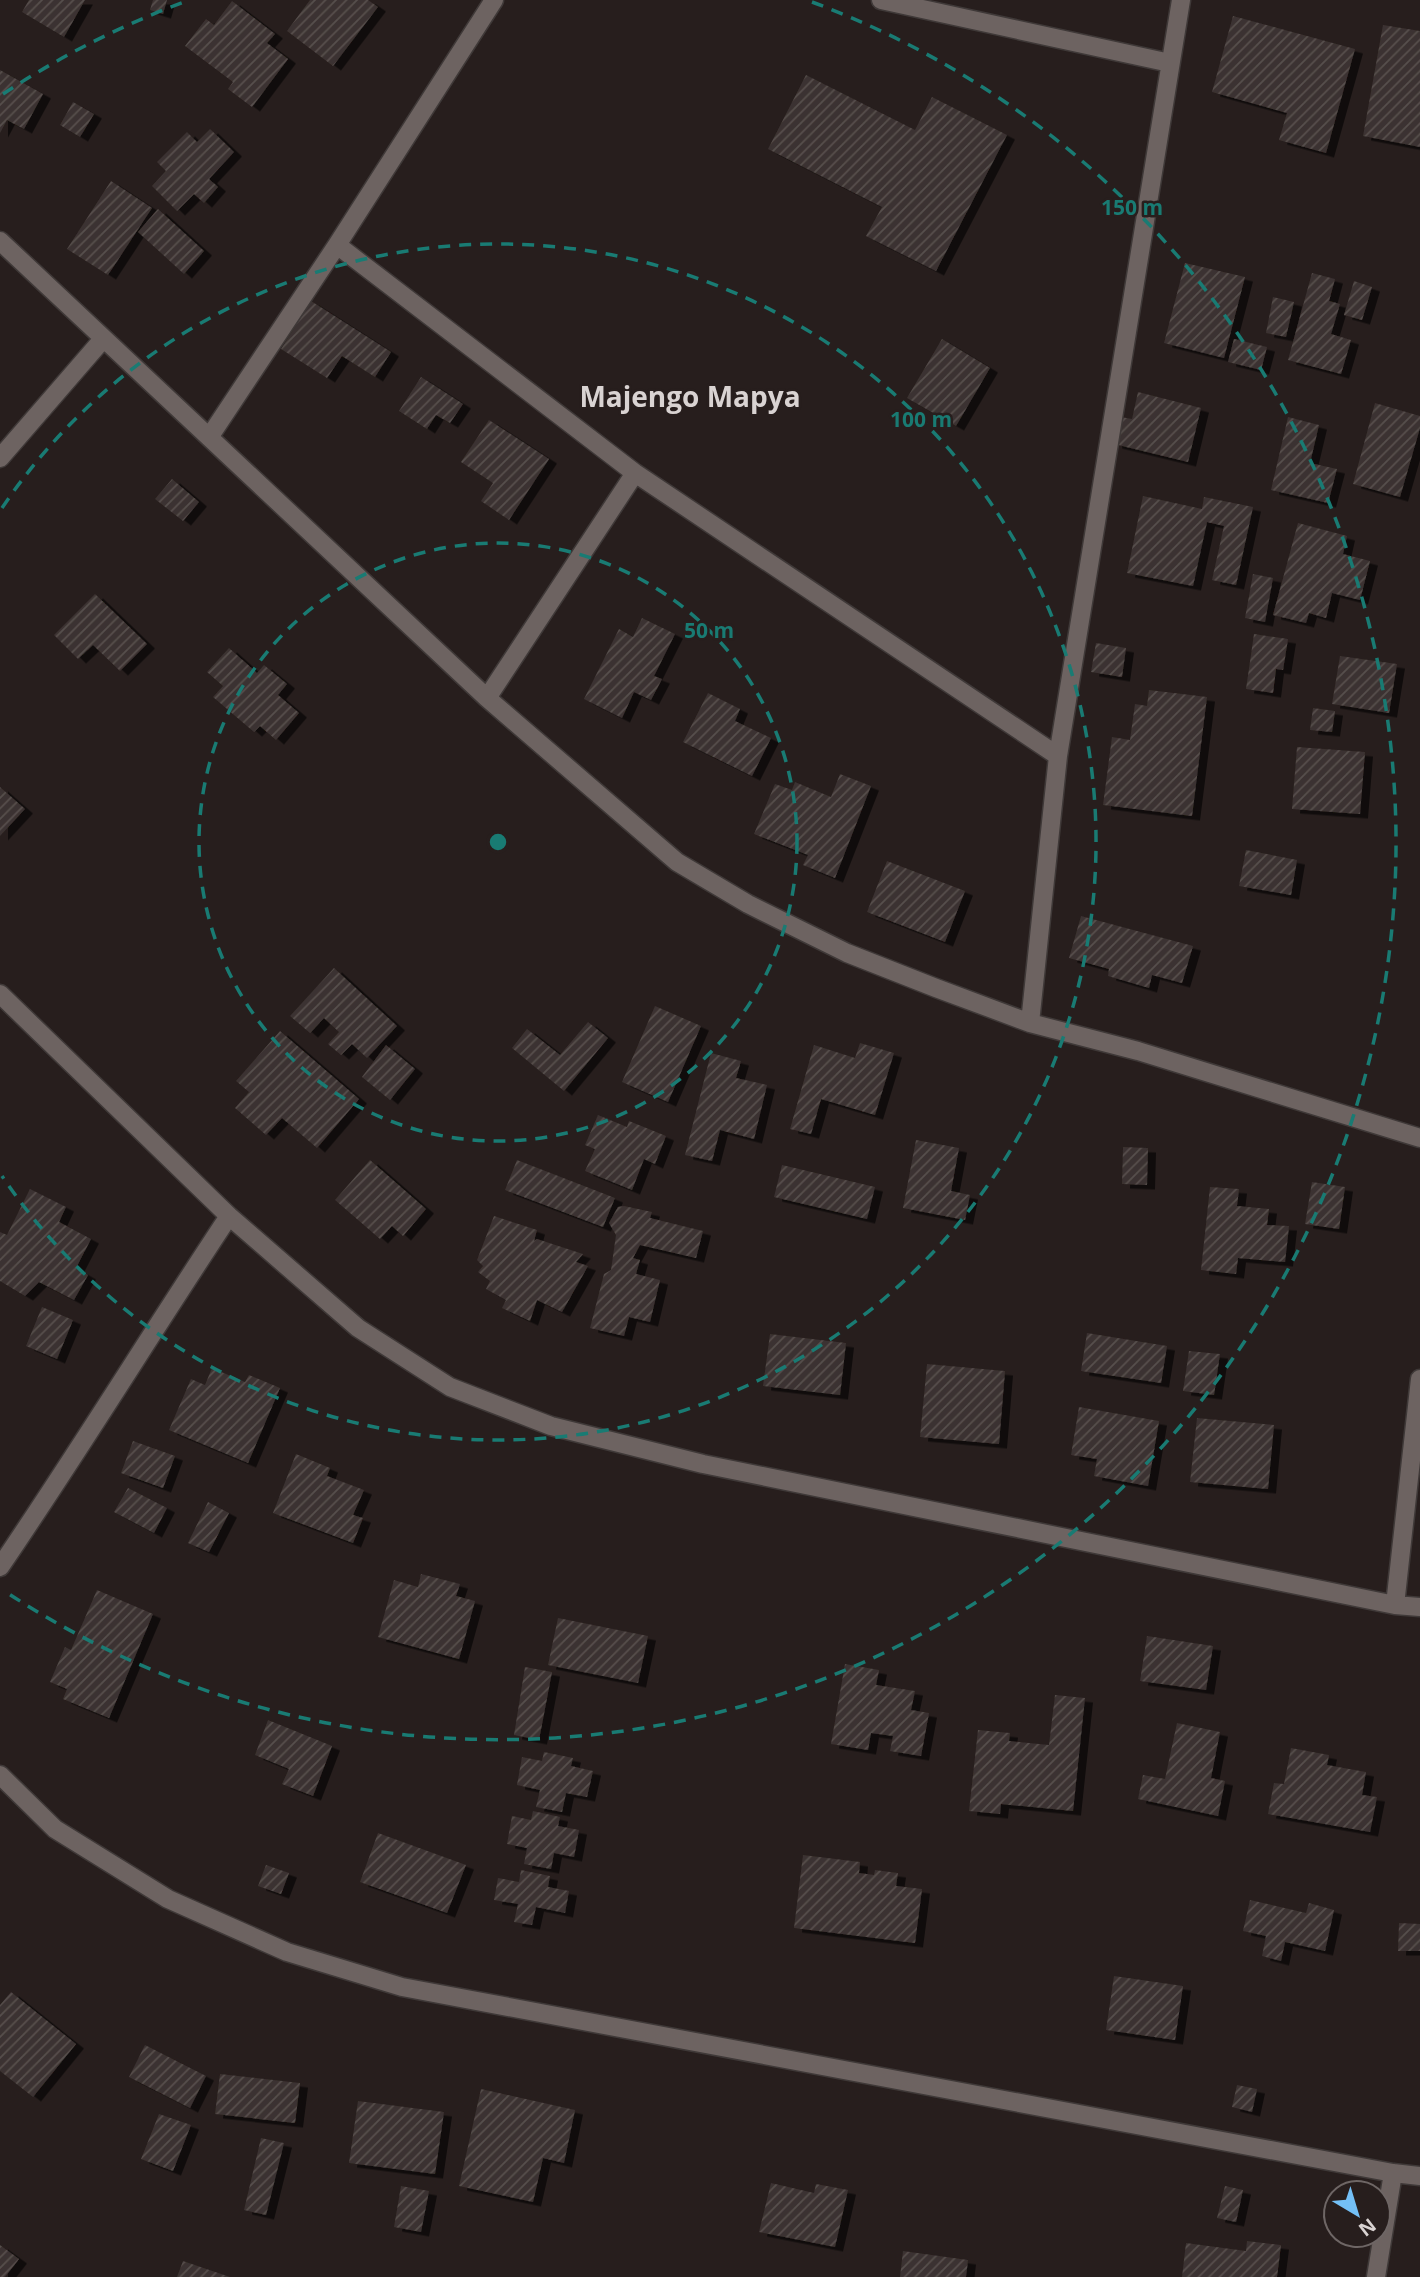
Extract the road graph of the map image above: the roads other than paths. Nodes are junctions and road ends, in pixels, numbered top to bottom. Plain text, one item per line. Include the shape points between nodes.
1 (494, 0) edge
2 (881, 0) edge
3 (1181, 0) edge
4 (1170, 63) junction
5 (0, 241) edge
6 (337, 245) junction
7 (103, 339) junction
8 (210, 436) junction
9 (0, 458) edge
10 (635, 473) junction
11 (487, 698) junction
12 (1058, 757) junction
13 (0, 994) edge
14 (1030, 1023) junction
15 (1420, 1138) edge
16 (229, 1216) junction
17 (1420, 1379) edge
18 (0, 1567) edge
19 (1395, 1605) junction
20 (1420, 1607) edge
21 (0, 1775) edge
22 (1393, 2173) junction
23 (1420, 2176) edge
24 (1376, 2277) edge

1 - 6 street
2 - 4 street
3 - 4 street
4 - 12 street
5 - 7 street
6 - 8 street
6 - 10 street
7 - 8 street
7 - 9 street
8 - 11 street
10 - 11 street
10 - 12 street
11 - 14 street via 677,862 748,904 847,953
12 - 14 street
13 - 16 street
14 - 15 street via 1138,1051
16 - 18 street
16 - 19 street via 358,1328 450,1387 551,1426 703,1464
17 - 19 street
19 - 20 street
21 - 22 street via 55,1829 168,1899 287,1951 402,1987
22 - 23 street
22 - 24 street

